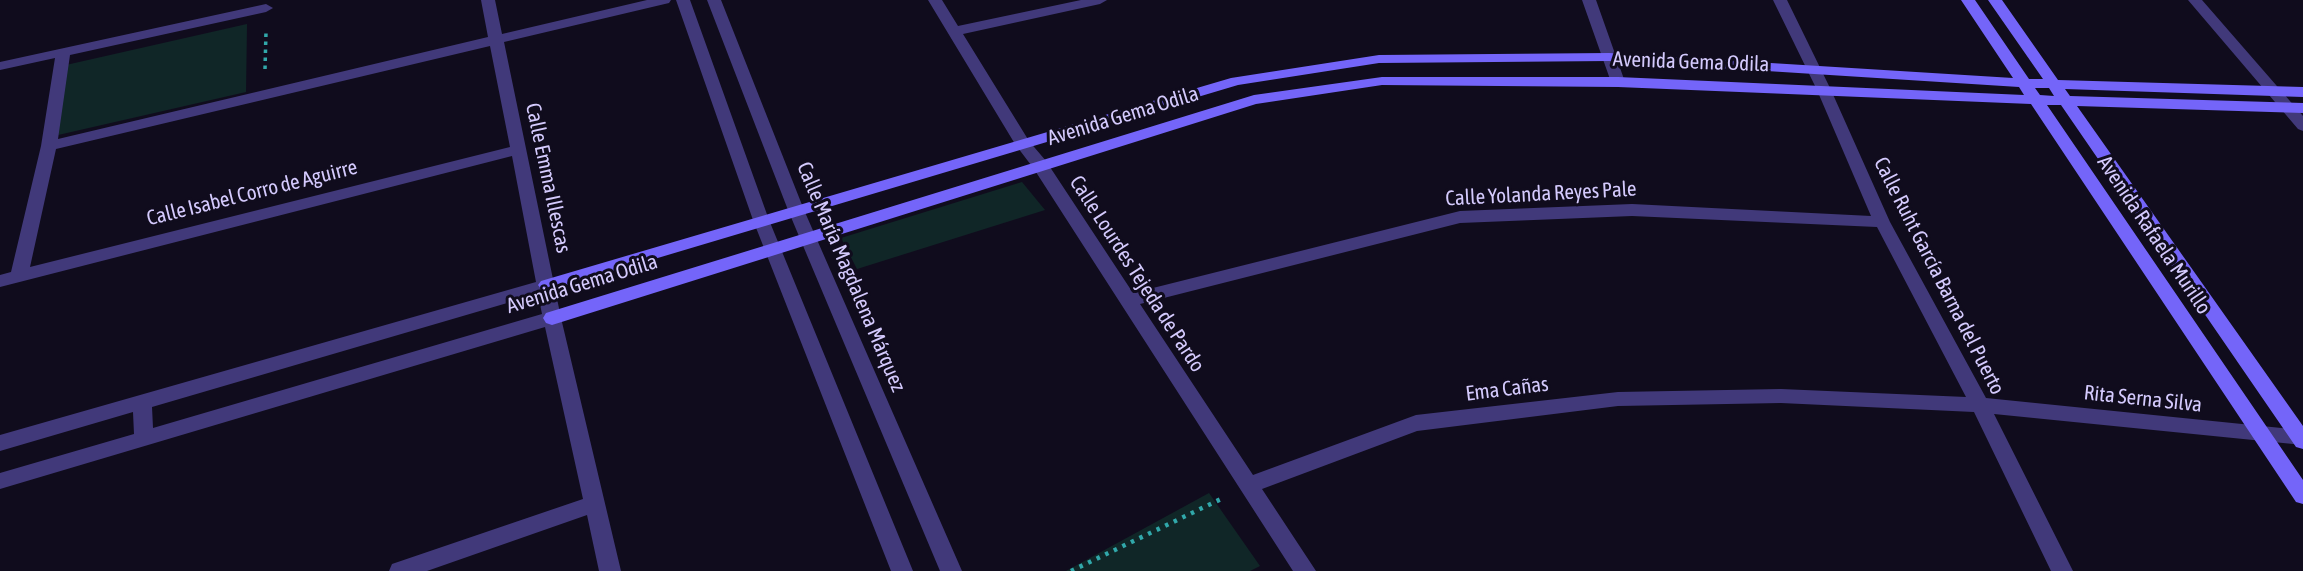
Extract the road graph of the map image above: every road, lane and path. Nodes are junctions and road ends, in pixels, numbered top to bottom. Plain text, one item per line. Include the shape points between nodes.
1 (488, 0) edge
2 (664, 0) edge
3 (682, 0) edge
4 (714, 0) edge
5 (935, 0) edge
6 (1100, 0) edge
7 (1590, 0) edge
8 (1780, 0) edge
9 (1968, 0) edge
10 (1995, 0) edge
11 (2195, 0) edge
12 (266, 8) joint
13 (955, 31) junction
14 (497, 38) junction
15 (63, 52) junction
16 (1609, 57) junction
17 (0, 66) edge
18 (1814, 71) junction
19 (1618, 82) junction
20 (2024, 83) junction
21 (2052, 84) junction
22 (1824, 90) junction
23 (2271, 91) junction
24 (2303, 92) edge
25 (265, 94) junction
26 (2034, 99) junction
27 (2065, 101) junction
28 (2286, 107) junction
29 (2303, 108) edge
30 (2303, 126) edge
31 (1023, 144) junction
32 (49, 146) junction
33 (516, 150) junction
34 (1040, 165) junction
35 (796, 210) junction
36 (761, 220) junction
37 (1882, 222) junction
38 (809, 236) junction
39 (773, 248) junction
40 (19, 276) junction
41 (0, 281) edge
42 (547, 285) junction
43 (1128, 301) junction
44 (552, 318) junction
45 (142, 402) junction
46 (1980, 405) junction
47 (2263, 434) junction
48 (144, 438) junction
49 (2302, 439) edge
50 (0, 443) edge
51 (0, 481) edge
52 (1247, 486) junction
53 (2303, 496) edge
54 (594, 504) junction
55 (400, 571) edge
56 (610, 571) edge
57 (902, 571) edge
58 (951, 571) edge
59 (1070, 571) edge
60 (1305, 571) edge
61 (2062, 571) edge

1 - 14 street, Calle Emma Illescas
2 - 14 street
3 - 36 street
4 - 35 street, Calle María Magdalena Márquez
5 - 13 street, Calle Lourdes Tejeda de Pardo
6 - 13 street
7 - 16 street
8 - 18 street, Calle Ruht García Barna del Puerto
9 - 20 street, Avenida Rafaela Murillo
10 - 21 street, Avenida Rafaela Murillo
11 - 23 street
12 - 15 street
12 - 25 path
13 - 31 street, Calle Lourdes Tejeda de Pardo
14 - 25 street
14 - 33 street, Calle Emma Illescas
15 - 17 street
15 - 32 street
16 - 18 street, Avenida Gema Odila
16 - 19 street
16 - 31 street, Avenida Gema Odila via 1379,59 1236,81
18 - 20 street, Avenida Gema Odila
18 - 22 street, Calle Ruht García Barna del Puerto
19 - 22 street, Avenida Gema Odila
19 - 34 street, Avenida Gema Odila via 1382,81 1254,100
20 - 21 street, Avenida Gema Odila
20 - 26 street, Avenida Rafaela Murillo
21 - 23 street, Avenida Gema Odila
21 - 27 street, Avenida Rafaela Murillo
22 - 26 street, Avenida Gema Odila
22 - 37 street, Calle Ruht García Barna del Puerto
23 - 24 street, Avenida Gema Odila
23 - 28 street
25 - 32 street
26 - 27 street, Avenida Gema Odila
26 - 47 street, Avenida Rafaela Murillo
27 - 28 street, Avenida Gema Odila
27 - 49 street, Avenida Rafaela Murillo
28 - 29 street, Avenida Gema Odila
28 - 30 street
31 - 34 street, Calle Lourdes Tejeda de Pardo
31 - 35 street, Avenida Gema Odila
32 - 40 street
33 - 40 street, Calle Isabel Corro de Aguirre
33 - 42 street, Calle Emma Illescas
34 - 38 street, Avenida Gema Odila
34 - 43 street, Calle Lourdes Tejeda de Pardo
35 - 36 street, Avenida Gema Odila
35 - 38 street, Calle María Magdalena Márquez
36 - 39 street
36 - 42 street, Avenida Gema Odila
37 - 43 street, Calle Yolanda Reyes Pale via 1632,210 1461,217
37 - 46 street, Calle Ruht García Barna del Puerto
38 - 39 street, Avenida Gema Odila
38 - 58 street, Calle María Magdalena Márquez
39 - 44 street, Avenida Gema Odila
39 - 57 street
40 - 41 street, Calle Isabel Corro de Aguirre
42 - 44 street, Calle Emma Illescas
42 - 45 street, Avenida Gema Odila
43 - 52 street, Calle Lourdes Tejeda de Pardo
44 - 48 street, Avenida Gema Odila
44 - 54 street, Calle Emma Illescas
45 - 48 street
45 - 50 street, Avenida Gema Odila
46 - 47 street, Rita Serna Silva
46 - 52 street, Ema Cañas via 1781,396 1618,400 1416,423
46 - 61 street, Calle Ruht García Barna del Puerto
47 - 49 street, Rita Serna Silva
47 - 53 street, Avenida Rafaela Murillo
48 - 51 street, Avenida Gema Odila
52 - 59 path
52 - 60 street, Calle Lourdes Tejeda de Pardo
54 - 55 street
54 - 56 street, Calle Emma Illescas

